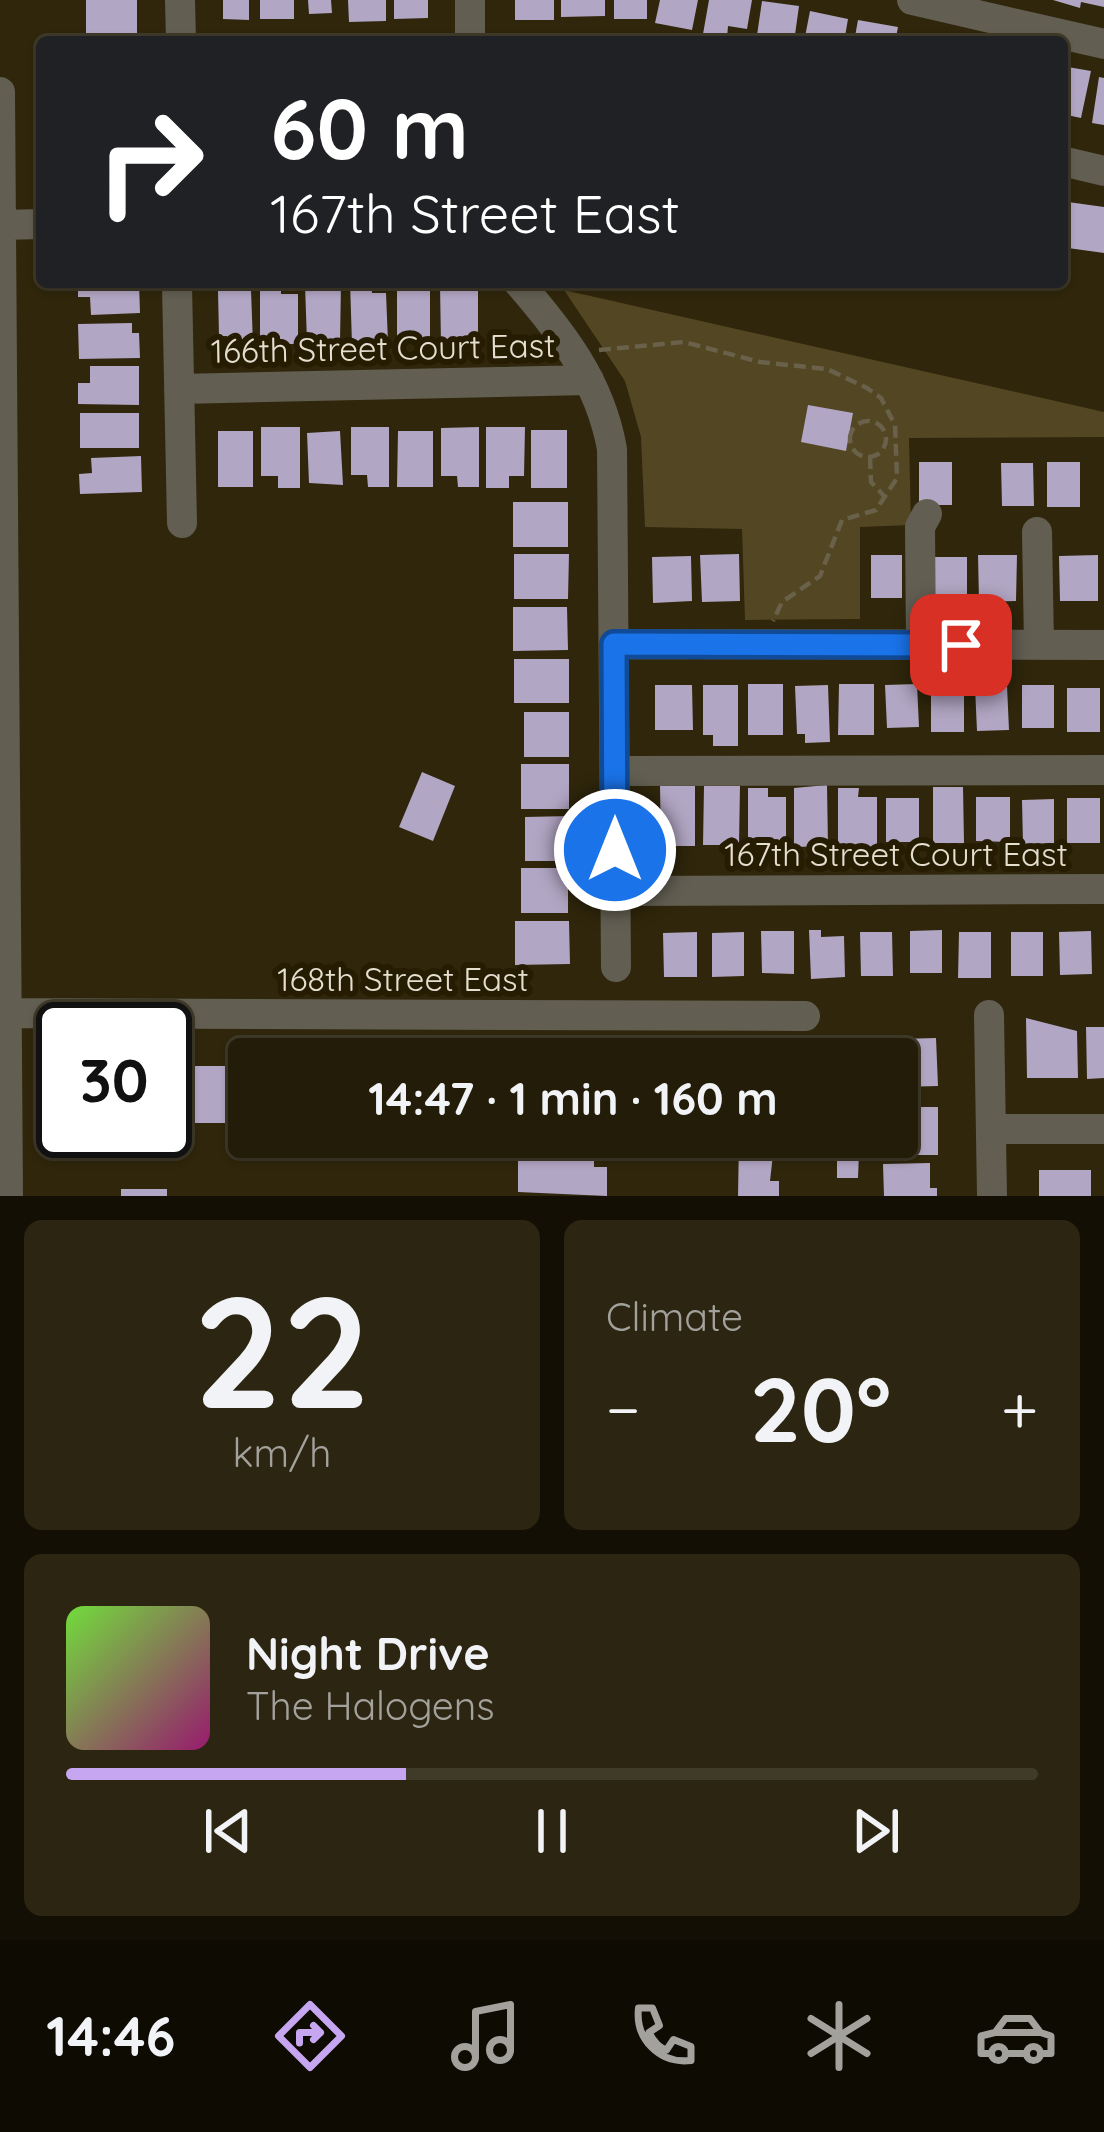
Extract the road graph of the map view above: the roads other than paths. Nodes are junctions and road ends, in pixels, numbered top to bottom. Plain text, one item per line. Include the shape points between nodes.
1 (180, 0) edge
2 (470, 0) edge
3 (912, 0) edge
4 (181, 36) edge
5 (470, 36) edge
6 (1104, 44) edge
7 (0, 92) edge
8 (1068, 162) edge
9 (1104, 171) edge
10 (36, 224) edge
11 (1, 225) edge
12 (177, 288) edge
13 (523, 288) edge
14 (590, 380) junction
15 (179, 389) junction
16 (927, 514) dead end
17 (182, 524) dead end
18 (1036, 532) dead end
19 (614, 644) junction
20 (922, 645) junction
21 (1040, 645) junction
22 (1104, 646) edge
23 (1104, 770) edge
24 (615, 771) junction
25 (1104, 890) edge
26 (616, 891) junction
27 (616, 967) dead end
28 (3, 1013) edge
29 (805, 1016) dead end
30 (989, 1016) dead end
31 (1104, 1129) edge
32 (993, 1130) junction
33 (8, 1196) edge
34 (992, 1196) edge

1 - 4 street
2 - 5 street
3 - 6 street
7 - 11 street
8 - 9 street
10 - 11 street
11 - 28 street
12 - 15 street
13 - 14 street
14 - 15 street, 166th Street Court East
14 - 19 street via 612,449
15 - 17 street
16 - 20 street via 920,527
18 - 21 street
19 - 20 street
19 - 24 street
20 - 21 street
21 - 22 street
23 - 24 street
24 - 26 street
25 - 26 street, 167th Street Court East
26 - 27 street
28 - 29 street, 168th Street East
28 - 33 street
30 - 32 street
31 - 32 street
32 - 34 street

